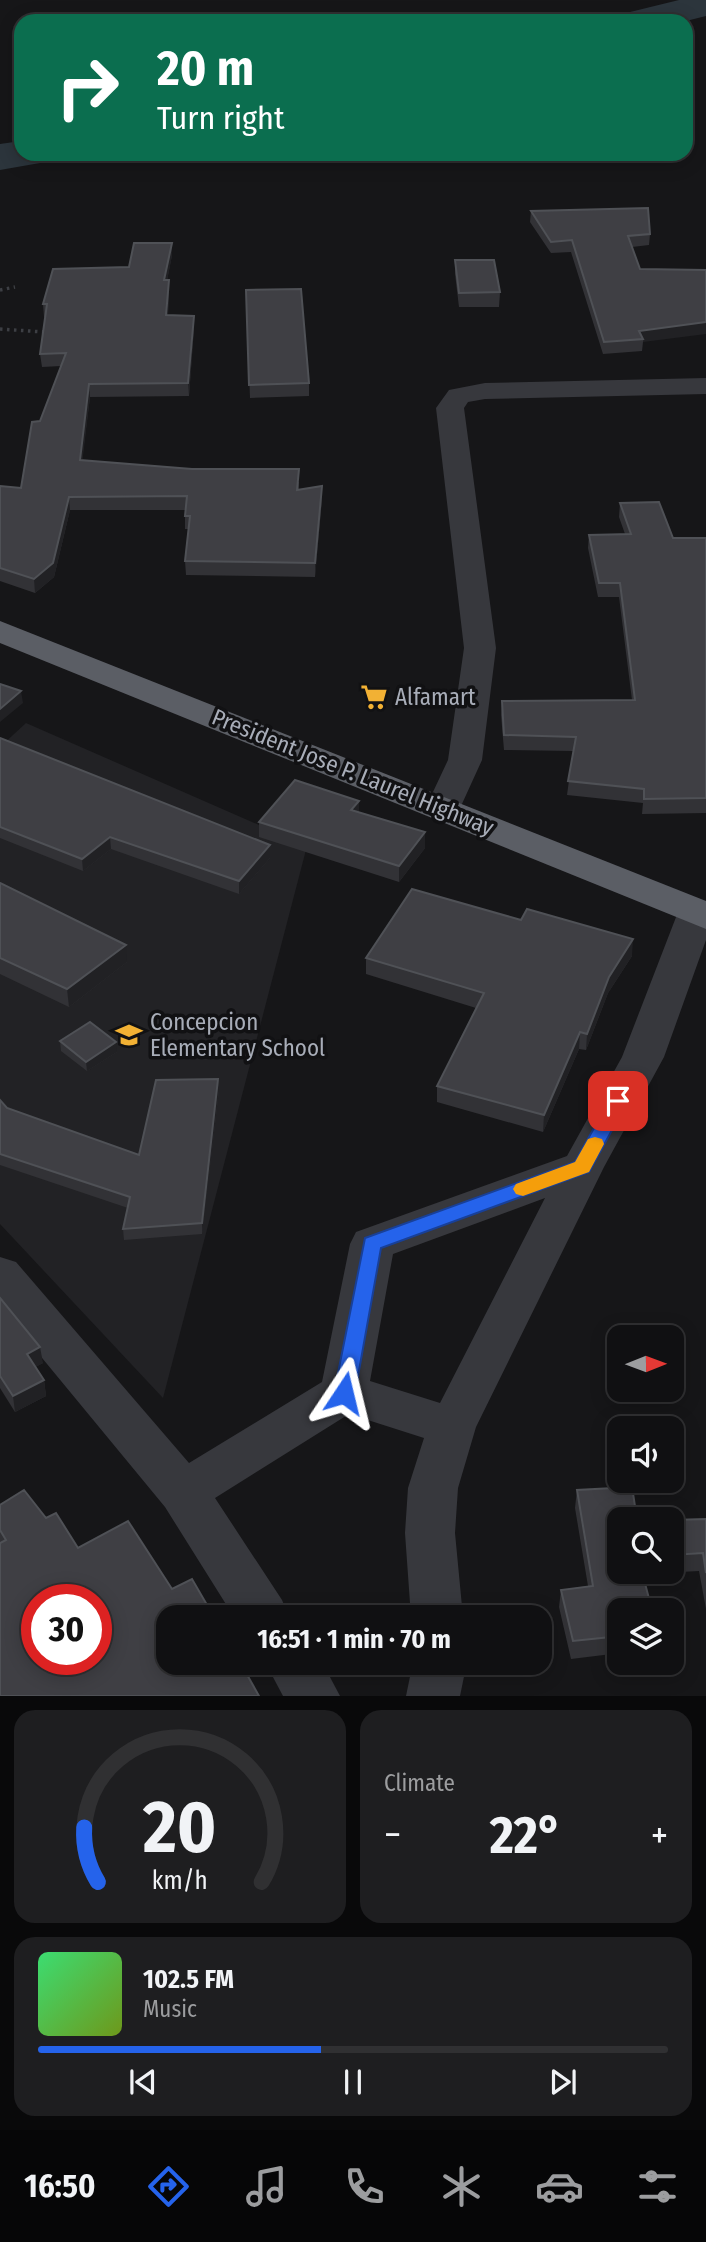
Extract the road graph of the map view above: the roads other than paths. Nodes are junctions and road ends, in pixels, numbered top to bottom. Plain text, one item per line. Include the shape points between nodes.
1 (706, 386) edge
2 (0, 631) edge
3 (443, 808) junction
4 (701, 914) edge
5 (582, 1167) junction
6 (0, 1275) edge
7 (344, 1393) junction
8 (452, 1427) junction
9 (183, 1492) junction
10 (255, 1605) edge
11 (436, 1605) edge
12 (300, 1675) edge
13 (437, 1675) edge
14 (313, 1696) edge
15 (433, 1696) edge

1 - 3 street via 485,391 459,396 450,408 480,648 465,760
2 - 3 highway, President Jose P. Laurel Highway
3 - 4 highway, President Jose P. Laurel Highway
4 - 5 street via 643,1057
5 - 7 street via 372,1244
5 - 8 street
6 - 9 street
7 - 8 street
7 - 9 street
8 - 11 street via 433,1488 430,1533
9 - 10 street
12 - 14 street
13 - 15 street

